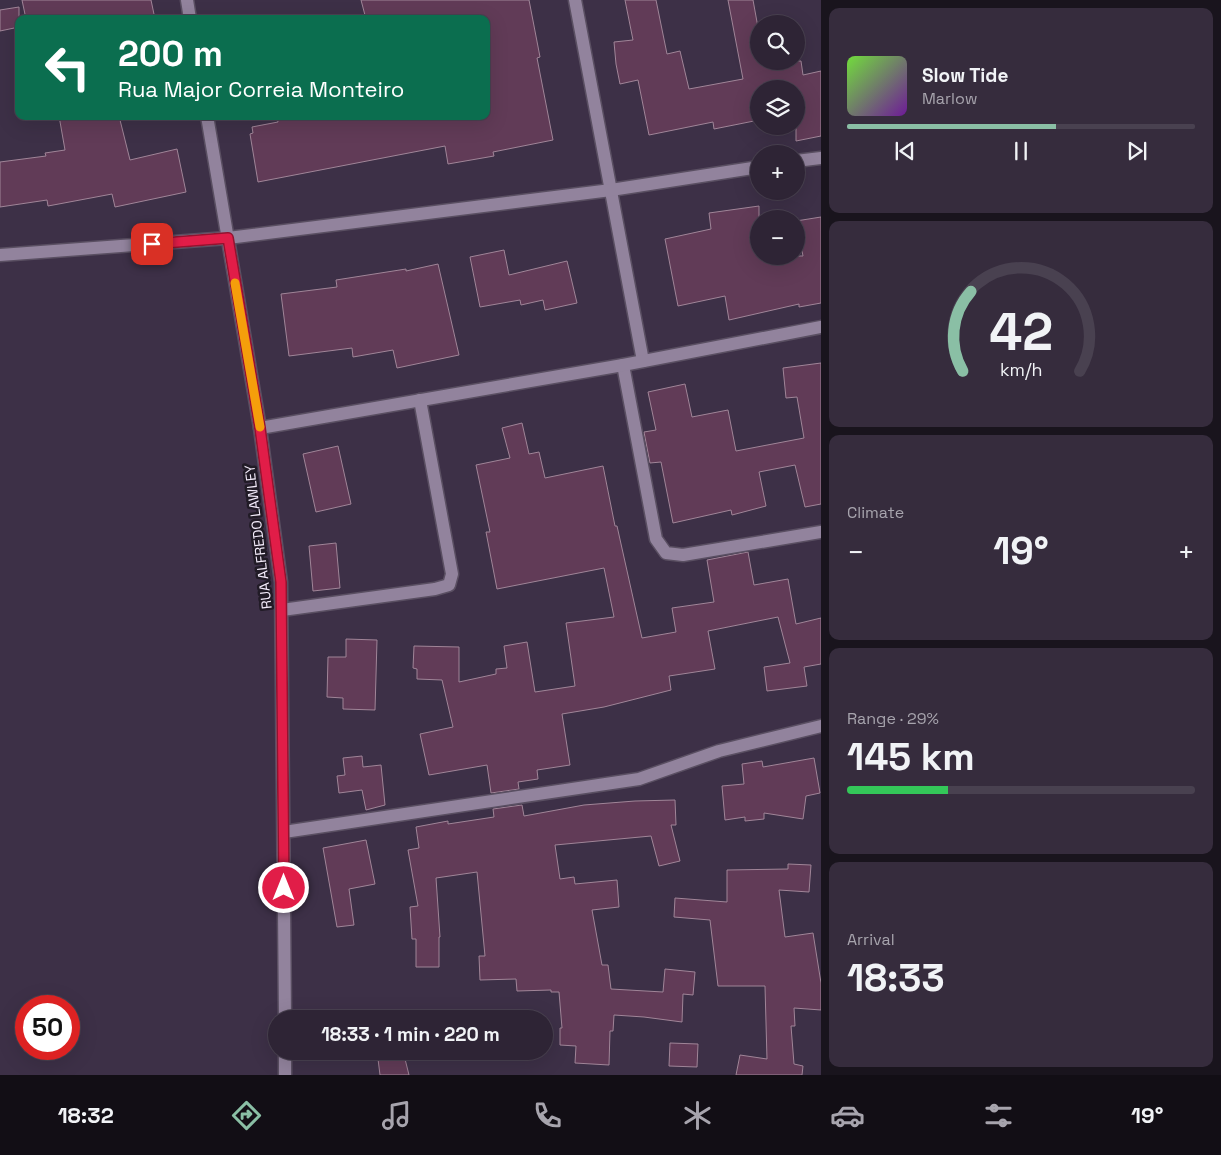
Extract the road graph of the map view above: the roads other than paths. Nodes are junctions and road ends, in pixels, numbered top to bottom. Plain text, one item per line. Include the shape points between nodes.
1 (187, 0) edge
2 (575, 0) edge
3 (189, 15) edge
4 (208, 120) edge
5 (821, 158) edge
6 (805, 160) edge
7 (750, 168) edge
8 (611, 190) junction
9 (228, 238) junction
10 (0, 255) edge
11 (821, 327) edge
12 (643, 361) junction
13 (623, 365) junction
14 (420, 400) junction
15 (260, 428) junction
16 (821, 532) edge
17 (282, 610) junction
18 (821, 726) edge
19 (284, 832) junction
20 (284, 1010) edge
21 (285, 1060) edge
22 (285, 1075) edge

1 - 3 street
2 - 8 street
4 - 9 street, RUA ALFREDO LAWLEY
5 - 6 street
7 - 8 street
8 - 9 street
8 - 12 street
9 - 10 street
9 - 15 street, RUA ALFREDO LAWLEY
11 - 12 street
12 - 13 street
13 - 14 street
13 - 16 street via 656,538 666,553 682,555
14 - 15 street
14 - 17 street via 452,574 448,585 435,590
15 - 17 street, RUA ALFREDO LAWLEY
17 - 19 street, RUA ALFREDO LAWLEY
18 - 19 street via 719,751 639,779
19 - 20 street, RUA ALFREDO LAWLEY
21 - 22 street

